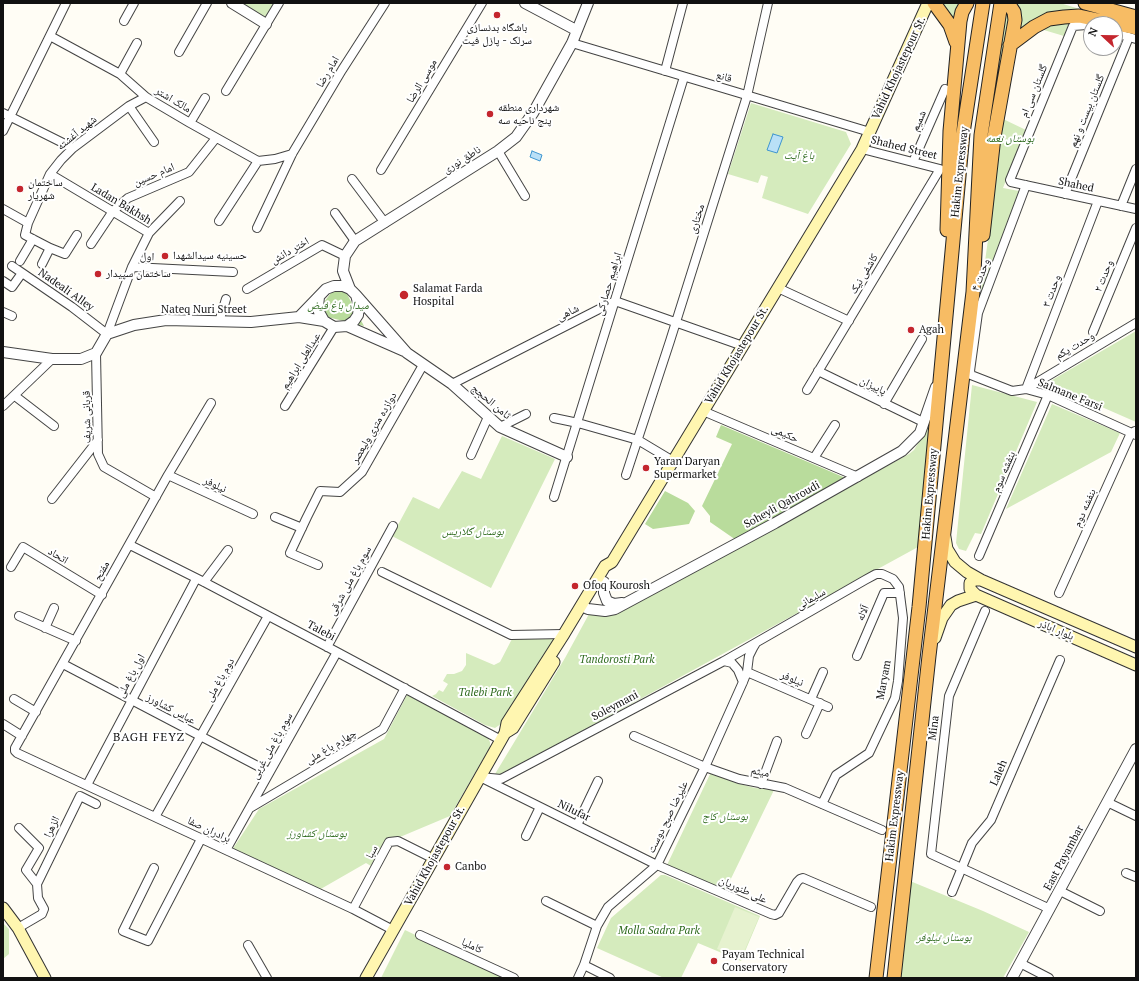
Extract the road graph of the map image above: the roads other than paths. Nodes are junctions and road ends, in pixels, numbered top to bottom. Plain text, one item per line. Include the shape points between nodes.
1 (66, 3) edge
2 (134, 3) edge
3 (207, 3) edge
4 (232, 3) edge
5 (279, 3) edge
6 (385, 3) edge
7 (482, 3) edge
8 (525, 3) edge
9 (588, 3) edge
10 (683, 3) edge
11 (768, 3) edge
12 (928, 3) edge
13 (934, 3) edge
14 (967, 3) edge
15 (1008, 3) edge
16 (1086, 3) edge
17 (982, 7) edge
18 (1000, 9) edge
19 (1136, 17) edge
20 (124, 21) dead end
21 (266, 24) junction
22 (1083, 25) edge
23 (576, 30) junction
24 (1123, 34) edge
25 (1134, 35) edge
26 (50, 36) junction
27 (137, 43) dead end
28 (572, 43) junction
29 (1010, 45) junction
30 (958, 48) junction
31 (179, 52) dead end
32 (665, 71) junction
33 (120, 74) junction
34 (684, 77) junction
35 (945, 88) dead end
36 (226, 92) dead end
37 (747, 96) junction
38 (146, 97) junction
39 (206, 98) dead end
40 (129, 106) junction
41 (6, 114) edge
42 (190, 123) junction
43 (3, 131) edge
44 (870, 132) junction
45 (216, 138) junction
46 (154, 142) dead end
47 (73, 148) junction
48 (862, 149) junction
49 (498, 151) junction
50 (292, 154) junction
51 (258, 160) junction
52 (913, 162) junction
53 (940, 169) joint
54 (1136, 169) edge
55 (381, 170) dead end
56 (50, 174) junction
57 (352, 179) dead end
58 (1011, 182) joint
59 (1026, 185) junction
60 (1065, 194) junction
61 (525, 196) dead end
62 (180, 201) dead end
63 (1098, 201) junction
64 (1121, 206) junction
65 (3, 209) edge
66 (1136, 209) edge
67 (113, 211) junction
68 (335, 213) dead end
69 (219, 221) dead end
70 (28, 223) junction
71 (385, 223) junction
72 (257, 228) dead end
73 (1136, 228) edge
74 (149, 233) junction
75 (77, 235) dead end
76 (33, 240) junction
77 (355, 241) junction
78 (91, 244) dead end
79 (50, 248) junction
80 (345, 256) junction
81 (20, 260) dead end
82 (42, 264) dead end
83 (12, 266) dead end
84 (132, 267) junction
85 (343, 271) junction
86 (233, 272) dead end
87 (22, 273) junction
88 (3, 281) edge
89 (950, 281) junction
90 (247, 288) dead end
91 (778, 288) junction
92 (353, 292) junction
93 (973, 292) junction
94 (323, 293) junction
95 (226, 299) dead end
96 (615, 301) junction
97 (3, 312) edge
98 (12, 316) dead end
99 (299, 316) junction
100 (324, 321) junction
101 (849, 321) junction
102 (219, 322) junction
103 (676, 322) junction
104 (1136, 323) edge
105 (346, 326) junction
106 (334, 328) junction
107 (1093, 332) dead end
108 (106, 334) junction
109 (922, 339) dead end
110 (743, 346) junction
111 (3, 352) edge
112 (96, 353) junction
113 (407, 353) junction
114 (52, 359) junction
115 (423, 365) junction
116 (941, 370) junction
117 (818, 372) junction
118 (971, 375) joint
119 (452, 384) junction
120 (1026, 389) junction
121 (807, 390) dead end
122 (1048, 395) junction
123 (15, 396) junction
124 (211, 403) dead end
125 (884, 404) junction
126 (3, 406) edge
127 (285, 406) dead end
128 (703, 411) junction
129 (526, 414) dead end
130 (488, 417) junction
131 (554, 418) dead end
132 (919, 420) dead end
133 (578, 423) junction
134 (835, 425) dead end
135 (54, 426) dead end
136 (500, 427) junction
137 (1134, 433) edge
138 (98, 440) junction
139 (638, 440) junction
140 (471, 455) dead end
141 (567, 457) junction
142 (814, 458) junction
143 (673, 461) junction
144 (168, 475) junction
145 (626, 476) dead end
146 (858, 477) junction
147 (156, 497) junction
148 (554, 497) dead end
149 (52, 499) dead end
150 (253, 514) dead end
151 (275, 517) dead end
152 (305, 522) junction
153 (393, 526) dead end
154 (944, 534) junction
155 (130, 545) junction
156 (228, 550) dead end
157 (979, 556) dead end
158 (612, 562) junction
159 (318, 565) dead end
160 (11, 567) dead end
161 (382, 572) dead end
162 (876, 574) joint
163 (196, 578) junction
164 (981, 580) junction
165 (204, 582) junction
166 (604, 582) junction
167 (900, 593) junction
168 (1059, 593) dead end
169 (102, 595) junction
170 (976, 595) junction
171 (626, 603) junction
172 (584, 607) junction
173 (54, 608) dead end
174 (985, 611) dead end
175 (19, 616) dead end
176 (268, 616) junction
177 (45, 628) junction
178 (564, 634) junction
179 (76, 641) junction
180 (757, 643) junction
181 (327, 647) junction
182 (1136, 648) edge
183 (336, 652) junction
184 (857, 656) dead end
185 (929, 656) junction
186 (1060, 660) dead end
187 (724, 661) junction
188 (63, 664) junction
189 (1136, 665) edge
190 (747, 672) junction
191 (823, 672) dead end
192 (743, 682) junction
193 (405, 688) junction
194 (14, 699) dead end
195 (811, 699) junction
196 (131, 700) junction
197 (820, 703) junction
198 (828, 707) dead end
199 (36, 712) junction
200 (3, 724) edge
201 (806, 734) dead end
202 (22, 736) junction
203 (201, 736) junction
204 (634, 736) dead end
205 (503, 737) junction
206 (777, 741) dead end
207 (1136, 749) edge
208 (15, 751) joint
209 (705, 767) junction
210 (270, 772) junction
211 (480, 777) junction
212 (598, 781) dead end
213 (761, 784) junction
214 (87, 785) junction
215 (1107, 802) junction
216 (96, 804) dead end
217 (822, 804) junction
218 (540, 807) junction
219 (250, 808) junction
220 (1136, 816) edge
221 (155, 817) junction
222 (577, 825) junction
223 (19, 828) dead end
224 (882, 830) dead end
225 (526, 836) dead end
226 (201, 839) junction
227 (226, 850) junction
228 (428, 856) dead end
229 (657, 865) junction
230 (154, 868) dead end
231 (962, 868) junction
232 (1126, 873) dead end
233 (1136, 877) edge
234 (36, 884) junction
235 (1060, 891) junction
236 (952, 892) dead end
237 (546, 901) dead end
238 (870, 907) dead end
239 (3, 908) edge
240 (353, 910) junction
241 (1050, 910) junction
242 (1100, 911) dead end
243 (596, 926) junction
244 (18, 928) junction
245 (393, 930) junction
246 (420, 935) dead end
247 (248, 945) dead end
248 (1020, 963) junction
249 (584, 965) junction
250 (45, 978) edge
251 (268, 978) edge
252 (366, 978) edge
253 (514, 978) edge
254 (578, 978) edge
255 (610, 978) edge
256 (876, 978) edge
257 (894, 978) edge
258 (1012, 978) edge
259 (1049, 978) edge

1 - 26 street
2 - 20 street
3 - 31 street
4 - 21 street
5 - 21 street
6 - 50 street, امام رضا
7 - 55 street, موسی الرضا
8 - 23 street
9 - 23 street, ناطق نوری
10 - 32 street
11 - 37 street, مختاری
12 - 44 main road, Vahid Khojastepour St.
13 - 30 highway via 950,24
14 - 30 highway via 962,12
15 - 29 highway via 1014,12 1015,20
16 - 19 highway
17 - 89 highway, Hakim Expressway via 963,133
18 - 93 highway, Hakim Expressway via 981,135
21 - 36 street
22 - 58 street, گلستان سی ام via 1073,26
23 - 28 street, ناطق نوری
24 - 25 street
25 - 29 highway via 1079,16 1064,17 1034,27
25 - 60 street, گلستان بیست و نهم
26 - 33 street, مالک اشتر
26 - 41 street
27 - 33 street
28 - 32 street, قانع
28 - 49 street, ناطق نوری via 533,113 516,137
29 - 93 highway via 994,137 984,228
30 - 89 highway via 949,139 946,222
32 - 34 street, قانع
33 - 38 street, مالک اشتر
34 - 37 street, قانع
34 - 96 street, ابراهیم حصارکی
35 - 52 street, شمیم
37 - 44 street, قانع
37 - 103 street, مختاری
38 - 40 street, شهید آغشته
38 - 42 street, مالک اشتر
39 - 42 street
40 - 46 street
40 - 47 street, شهید آغشته
41 - 43 street
41 - 47 street
42 - 45 street, مالک اشتر
44 - 48 main road, Vahid Khojastepour St.
45 - 51 street, مالک اشتر
45 - 67 street, امام حسین via 190,172 128,198
47 - 56 street, شهید آغشته
48 - 52 street, Shahed Street
48 - 91 main road, Vahid Khojastepour St.
49 - 61 street
49 - 71 street, ناطق نوری
50 - 51 street
50 - 72 street, امام رضا
51 - 69 street
52 - 53 street, Shahed Street
53 - 101 street, کاشفی نیک
54 - 64 street
56 - 67 street, Ladan Bakhsh
56 - 70 street, شهید آغشته
57 - 71 street
58 - 59 street, Shahed
59 - 60 street, Shahed
59 - 118 street, وحدت ۴ via 978,313
60 - 63 street, Shahed
62 - 74 street
63 - 64 street, Shahed
63 - 120 street, وحدت ۳
64 - 66 street, Shahed
65 - 70 street
67 - 74 street, Ladan Bakhsh
67 - 78 street, امام حسین
68 - 77 street
70 - 76 street via 25,235
71 - 77 street, ناطق نوری
73 - 107 street, وحدت ۲
74 - 84 street, Ladan Bakhsh
75 - 79 street via 65,254
76 - 79 street
76 - 81 street
77 - 80 street, ناطق نوری
79 - 82 street
80 - 85 street, ناطق نوری
80 - 90 street, اختر دانش via 322,245
83 - 87 street, Nadeali Alley
84 - 86 street, اول
84 - 108 street, Ladan Bakhsh
85 - 92 street
85 - 94 street
87 - 88 street via 12,287
87 - 108 street, Nadeali Alley
89 - 116 highway, Hakim Expressway
91 - 101 street
91 - 110 main road, Vahid Khojastepour St.
92 - 94 street via 343,286 334,286
92 - 105 street via 359,306 358,315
92 - 113 street
93 - 154 highway, Hakim Expressway
94 - 99 street
94 - 100 street via 318,306
95 - 102 street
96 - 103 street
96 - 119 street, شاهی
96 - 133 street, ابراهیم حصارکی
97 - 98 street
99 - 100 street
99 - 102 street, Nateq Nuri Street via 251,322
100 - 106 street
101 - 117 street, کاشفی نیک
102 - 108 street, Nateq Nuri Street via 166,320 134,325
103 - 110 street
103 - 139 street, مختاری
104 - 120 street, وحدت یکم
105 - 106 street
105 - 113 street
106 - 127 street, عبدالعلی ابراهیم
108 - 112 street
109 - 125 street
110 - 128 main road, Vahid Khojastepour St.
111 - 114 street
112 - 114 street via 81,359
112 - 138 street, قربانی شریف
113 - 115 street, ثامن الحجج
114 - 123 street
115 - 119 street, ثامن الحجج
115 - 152 street, دوازده متری ولیعصر via 362,472 340,492 320,491
116 - 146 street, Soheyli Qahroudi via 920,433 902,451
116 - 256 highway, Hakim Expressway via 920,607
117 - 121 street, کاشفی نیک
117 - 125 street, پاییزان
118 - 120 street, Salmane Farsi via 1012,391
119 - 130 street, ثامن الحجج
120 - 122 street, Salmane Farsi
122 - 137 street, Salmane Farsi
122 - 157 street, بنفشه سوم
123 - 126 street
123 - 135 street
124 - 144 street, مفتح
125 - 132 street, پاییزان
128 - 142 street, حکیمی
128 - 143 main road, Vahid Khojastepour St.
129 - 136 street
130 - 136 street, ثامن الحجج
130 - 140 street
131 - 133 street
133 - 139 street
133 - 141 street, ابراهیم حصارکی
134 - 142 street
136 - 141 street, ثامن الحجج
137 - 168 street, بنفشه دوم
138 - 147 street, قربانی شریف via 98,454 104,467
138 - 149 street
139 - 143 street
139 - 145 street, مختاری
141 - 148 street, ابراهیم حصارکی
142 - 146 street, حکیمی
143 - 158 main road, Vahid Khojastepour St.
144 - 147 street, مفتح
144 - 150 street, نیلوفر
146 - 171 street, Soheyli Qahroudi
147 - 155 street, مفتح
151 - 152 street
152 - 159 street via 290,553
153 - 181 street, سوم باغ ملی شرقی
154 - 164 main road, بلوار اباذر via 947,549 955,562
154 - 185 highway, Hakim Expressway
155 - 163 street, Talebi
155 - 169 street, مفتح
156 - 165 street
158 - 166 main road, Vahid Khojastepour St. via 611,570
158 - 172 main road, Vahid Khojastepour St. via 605,566
160 - 169 street, اتحاد via 23,547
161 - 178 street via 511,635
162 - 167 street, Maryam via 893,579
162 - 180 street, سلیمانی
163 - 165 street, Talebi
163 - 196 street, اول باغ ملی
164 - 170 main road via 970,583 970,589
164 - 182 main road, بلوار اباذر
165 - 176 street, Talebi
166 - 171 street via 607,601 614,604
166 - 172 main road, Vahid Khojastepour St.
167 - 184 street, آلاله via 884,593
167 - 217 street, Maryam via 903,618 895,698 869,753 836,775
169 - 179 street, مفتح
170 - 185 main road via 951,605 942,618
170 - 189 main road, بلوار اباذر
171 - 172 street, Soheyli Qahroudi via 610,611
172 - 178 main road, Vahid Khojastepour St.
172 - 205 main road, Vahid Khojastepour St. via 513,728
173 - 177 street
174 - 231 street, Mina via 949,696 931,854
175 - 177 street
176 - 181 street, Talebi
176 - 203 street, دوم باغ ملی
177 - 179 street
178 - 205 main road, Vahid Khojastepour St. via 506,723
179 - 188 street, مفتح
180 - 187 street, Soleymani
180 - 190 street, علیرضا صبح دوست via 749,656
181 - 183 street, Talebi
183 - 193 street, Talebi
183 - 210 street, سوم باغ ملی غربی
185 - 257 highway, Hakim Expressway
186 - 231 street, Laleh via 990,820 972,844
187 - 192 street via 732,663
187 - 211 street, Soleymani via 501,779
188 - 196 street, عباس کشاورز
188 - 199 street, مفتح
190 - 192 street, علیرضا صبح دوست
190 - 195 street, نیلوفر
191 - 195 street
192 - 209 street, علیرضا صبح دوست
193 - 205 street, Talebi
193 - 219 street, چهارم باغ ملی via 383,729
194 - 199 street
195 - 197 street, نیلوفر
196 - 203 street, عباس کشاورز
196 - 214 street, اول باغ ملی
197 - 198 street, نیلوفر
197 - 201 street
199 - 202 street, مفتح
200 - 202 street
202 - 208 street, مفتح
203 - 210 street, عباس کشاورز
203 - 221 street, دوم باغ ملی
204 - 209 street, میثم
205 - 211 main road, Vahid Khojastepour St.
206 - 213 street
207 - 215 street, East Payambar
208 - 214 street, برادران صفا
209 - 213 street, میثم
209 - 229 street, علیرضا صبح دوست
210 - 219 street, سوم باغ ملی غربی
211 - 218 street, Nilufar
211 - 245 main road, Vahid Khojastepour St.
212 - 222 street
213 - 217 street, میثم via 784,788
214 - 221 street, برادران صفا
215 - 220 street
215 - 235 street, East Payambar
216 - 234 street, الزهرا via 80,796
217 - 224 street, میثم
218 - 222 street, Nilufar
218 - 225 street
219 - 227 street, سوم باغ ملی غربی
221 - 226 street, برادران صفا
222 - 229 street, Nilufar
223 - 234 street, الزهرا via 39,848 26,870
226 - 227 street, برادران صفا
226 - 230 street via 148,941 123,931
227 - 240 street, برادران صفا
228 - 240 street, سبا via 398,841 389,842
229 - 238 street, علی طنوریان via 775,915 779,913 797,882 803,878
229 - 243 street, علیرضا صبح دوست via 608,907
231 - 236 street, Laleh
231 - 241 street
232 - 233 street
234 - 244 street, الزهرا via 44,911
235 - 241 street, East Payambar
235 - 242 street
237 - 243 street
239 - 244 main road
240 - 245 street, برادران صفا
241 - 248 street, East Payambar
243 - 249 street, علیرضا صبح دوست
244 - 250 main road
245 - 252 main road, Vahid Khojastepour St.
246 - 253 street, کاملیا
247 - 251 street
248 - 258 street, East Payambar
248 - 259 street
249 - 254 street, علیرضا صبح دوست
249 - 255 street

